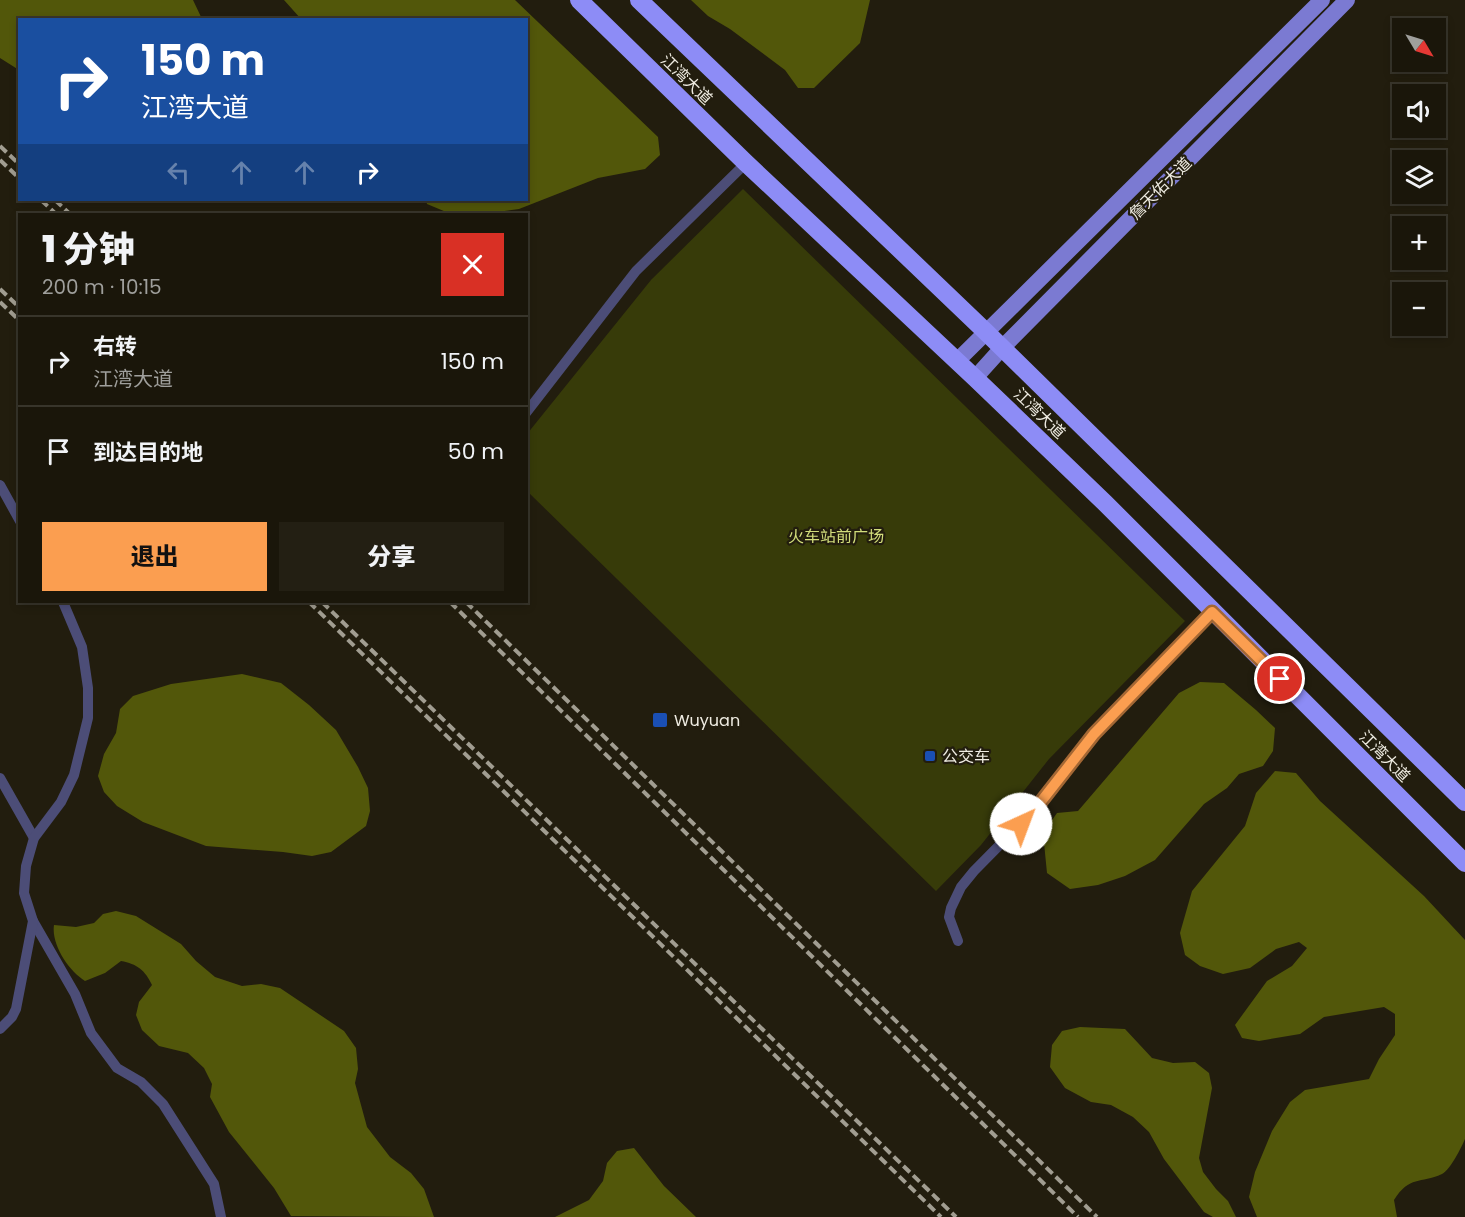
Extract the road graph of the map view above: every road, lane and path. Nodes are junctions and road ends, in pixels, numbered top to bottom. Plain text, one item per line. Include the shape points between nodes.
1 (579, 0) edge
2 (639, 0) edge
3 (1322, 0) edge
4 (1347, 0) edge
5 (746, 163) junction
6 (986, 332) junction
7 (1002, 348) junction
8 (957, 361) junction
9 (975, 378) junction
10 (528, 410) edge
11 (0, 485) edge
12 (18, 517) edge
13 (63, 603) edge
14 (1212, 612) junction
15 (0, 778) edge
16 (1465, 802) edge
17 (34, 837) junction
18 (1465, 863) edge
19 (33, 921) junction
20 (958, 941) dead end
21 (0, 1029) edge
22 (221, 1217) edge

1 - 5 highway, 江湾大道
2 - 6 highway, 江湾大道
3 - 6 main road, 詹天佑大道
4 - 7 main road, 詹天佑大道
5 - 8 highway, 江湾大道
5 - 10 street via 636,272
6 - 7 highway, 江湾大道
6 - 8 main road, 詹天佑大道
7 - 9 main road, 詹天佑大道
7 - 16 highway, 江湾大道
8 - 9 highway, 江湾大道
9 - 14 highway, 江湾大道
11 - 12 street
13 - 17 street via 82,647 88,718 74,776
14 - 18 highway, 江湾大道
14 - 20 street via 1094,734 1036,808 961,887 949,917
15 - 17 street
17 - 19 street via 24,892
19 - 21 street via 16,1009
19 - 22 street via 75,994 92,1034 117,1068 153,1092 195,1154 214,1184

